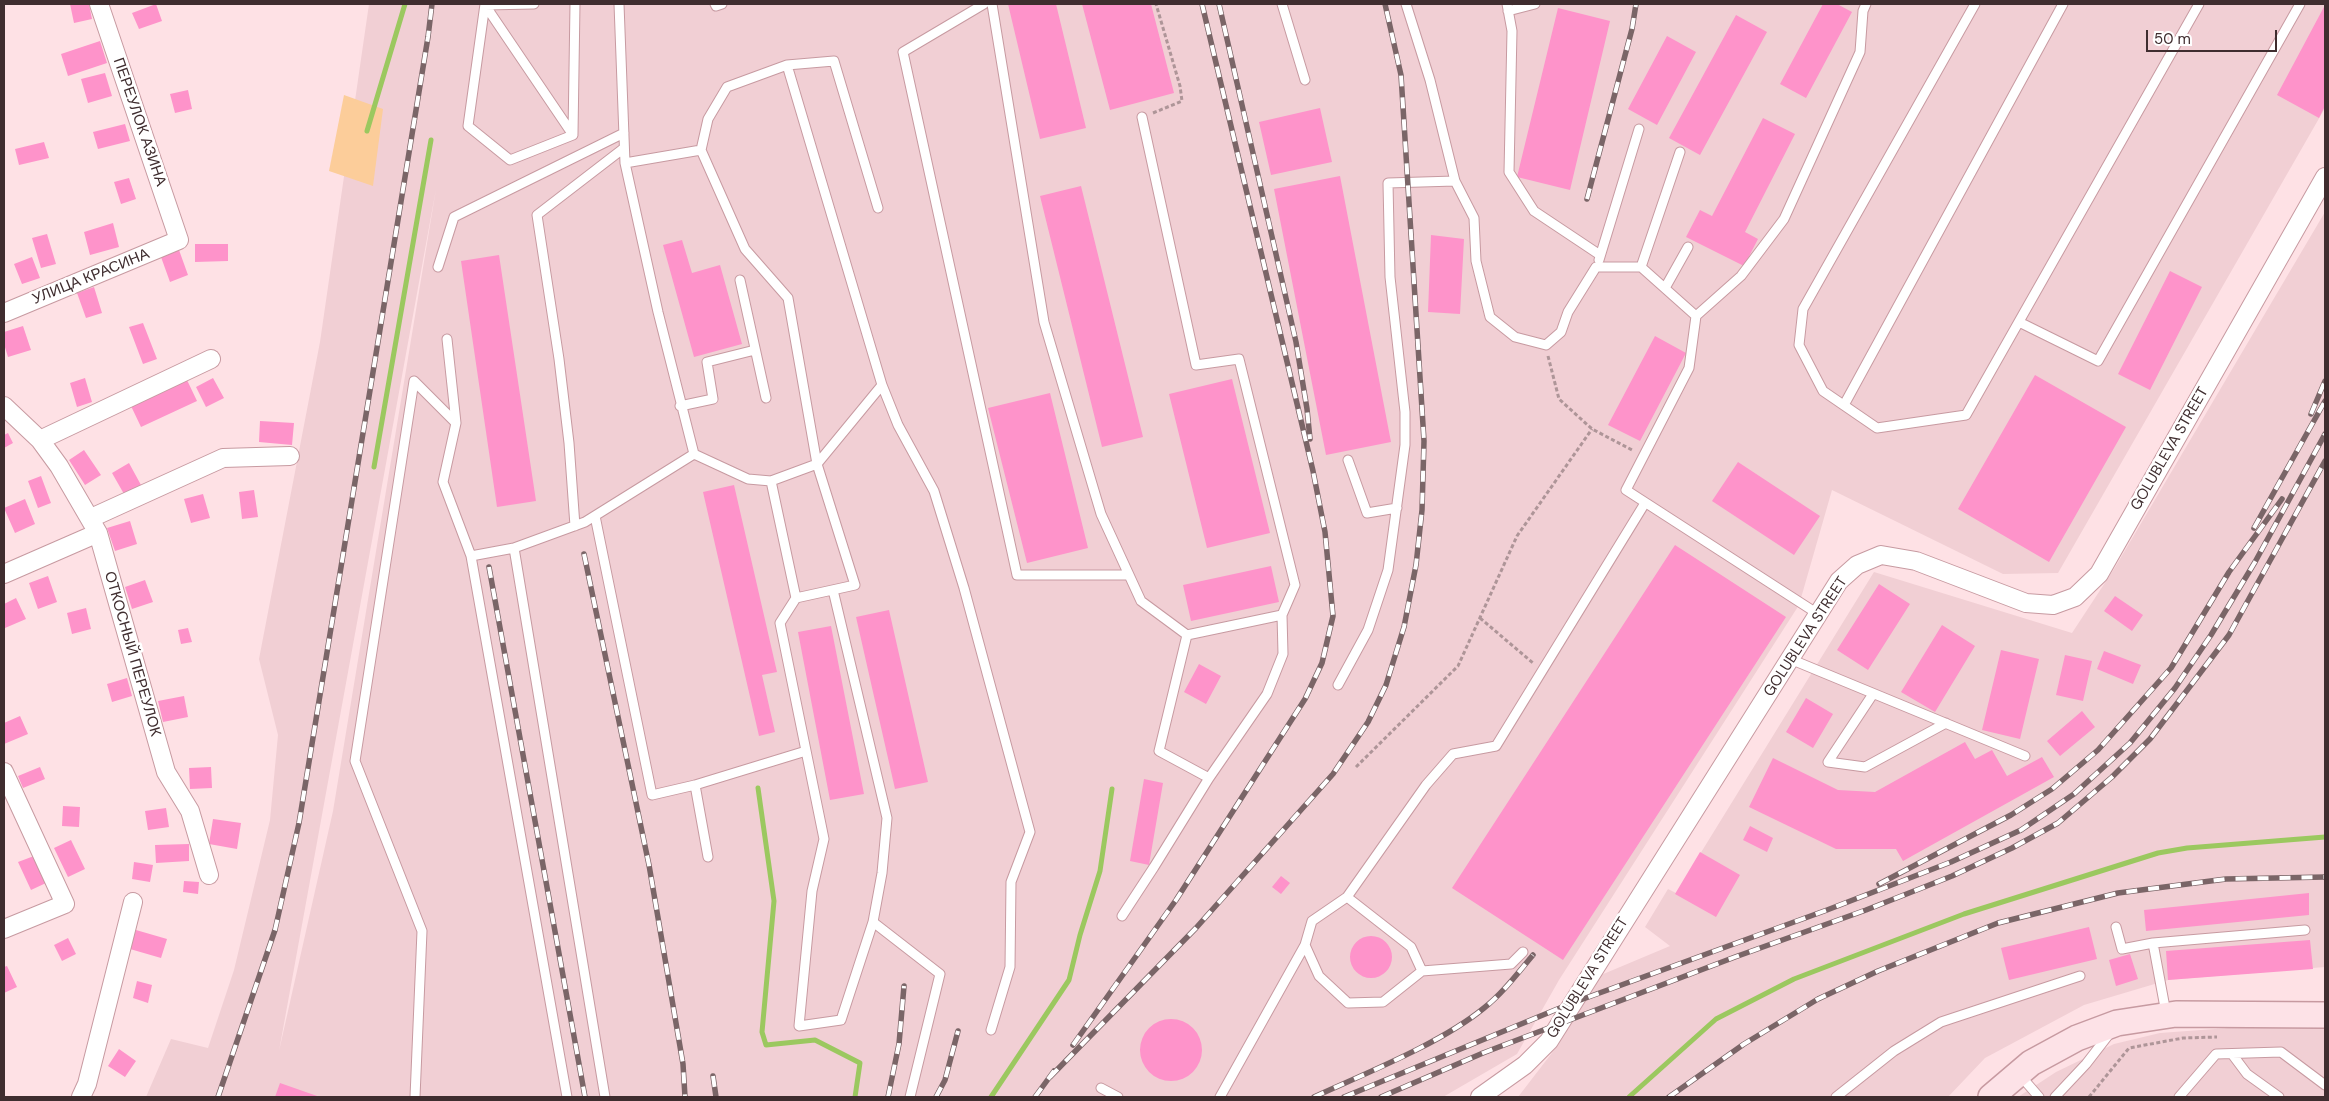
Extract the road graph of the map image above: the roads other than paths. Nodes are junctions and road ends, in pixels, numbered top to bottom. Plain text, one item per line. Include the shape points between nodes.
1 (99, 4) edge
2 (534, 4) edge
3 (575, 4) edge
4 (619, 4) edge
5 (715, 4) edge
6 (722, 4) edge
7 (984, 4) edge
8 (992, 4) edge
9 (1282, 4) edge
10 (1406, 4) edge
11 (1535, 4) edge
12 (1866, 4) edge
13 (1975, 4) edge
14 (2063, 4) edge
15 (2199, 4) edge
16 (2300, 4) edge
17 (485, 5) edge
18 (1507, 8) edge
19 (787, 65) junction
20 (1305, 80) dead end
21 (1142, 117) road end
22 (1639, 129) dead end
23 (624, 133) junction
24 (573, 135) junction
25 (624, 148) junction
26 (701, 150) junction
27 (1680, 152) dead end
28 (625, 164) junction
29 (2325, 176) edge
30 (1455, 182) junction
31 (878, 208) dead end
32 (178, 240) joint
33 (1688, 247) dead end
34 (1600, 256) junction
35 (1641, 266) junction
36 (438, 267) dead end
37 (1596, 267) junction
38 (740, 280) dead end
39 (1665, 288) junction
40 (4, 313) edge
41 (1696, 316) junction
42 (2019, 322) junction
43 (447, 339) dead end
44 (755, 350) junction
45 (211, 359) dead end
46 (882, 386) junction
47 (766, 398) dead end
48 (1844, 405) junction
49 (4, 406) edge
50 (680, 406) junction
51 (456, 423) junction
52 (40, 440) junction
53 (694, 454) junction
54 (290, 456) dead end
55 (1348, 460) dead end
56 (817, 464) junction
57 (771, 481) junction
58 (1645, 503) junction
59 (1396, 508) junction
60 (595, 516) junction
61 (95, 526) junction
62 (575, 526) junction
63 (514, 548) junction
64 (471, 556) junction
65 (4, 574) edge
66 (1129, 575) junction
67 (832, 590) junction
68 (796, 598) junction
69 (1818, 614) junction
70 (1282, 615) junction
71 (1187, 635) junction
72 (1790, 659) junction
73 (1338, 685) dead end
74 (1873, 694) junction
75 (1946, 723) junction
76 (806, 750) junction
77 (2025, 756) dead end
78 (4, 772) edge
79 (1209, 778) junction
80 (695, 785) junction
81 (708, 857) dead end
82 (209, 875) dead end
83 (1347, 896) junction
84 (133, 902) dead end
85 (1122, 916) dead end
86 (873, 922) junction
87 (2116, 927) dead end
88 (4, 929) edge
89 (2305, 930) dead end
90 (2153, 943) junction
91 (1305, 945) junction
92 (1523, 952) dead end
93 (1422, 971) junction
94 (2080, 976) dead end
95 (2166, 1016) junction
96 (2325, 1016) edge
97 (2117, 1023) junction
98 (991, 1030) dead end
99 (2232, 1054) junction
100 (2019, 1073) junction
101 (2325, 1085) edge
102 (1100, 1088) dead end
103 (80, 1097) edge
104 (415, 1097) edge
105 (567, 1097) edge
106 (605, 1097) edge
107 (910, 1097) edge
108 (1118, 1097) edge
109 (1220, 1097) edge
110 (1480, 1097) edge
111 (1836, 1097) edge
112 (1991, 1097) edge
113 (2039, 1097) edge
114 (2055, 1097) edge
115 (2179, 1097) edge
116 (2279, 1097) edge

1 - 32 street, ПЕРЕУЛОК АЗИНА
2 - 17 lane
3 - 24 lane
4 - 23 lane
5 - 6 lane
7 - 66 lane via 903,52 1017,575
8 - 66 lane via 1044,322 1101,514
9 - 20 lane
10 - 30 lane via 1430,80
11 - 18 lane
12 - 41 lane via 1860,52 1784,219 1741,276
13 - 48 lane via 1803,309 1799,345 1823,391
14 - 48 lane
15 - 42 lane
16 - 42 lane via 2098,361
17 - 24 lane
17 - 24 lane via 468,126 510,160
18 - 34 lane via 1512,31 1509,172 1534,211
19 - 26 lane via 727,87 708,119
19 - 31 lane via 834,61
19 - 46 lane
21 - 70 lane via 1196,364 1239,359 1295,585
22 - 34 lane
23 - 25 lane
23 - 36 lane via 454,217
25 - 28 lane
25 - 62 lane via 537,216 560,368
26 - 28 lane
26 - 56 lane via 745,249 788,298
27 - 35 lane
28 - 50 lane
29 - 69 street, GOLUBLEVA STREET via 2099,574 2075,596 2053,605 2026,603 1916,561 1881,555 1857,565 1839,581
30 - 37 lane via 1474,218 1476,261 1490,317 1515,337 1546,345 1560,332 1568,312
30 - 59 lane via 1388,182 1390,277 1406,445
32 - 40 street, УЛИЦА КРАСИНА
33 - 39 lane
34 - 37 lane
35 - 37 lane
35 - 39 lane
38 - 44 lane
39 - 41 lane
41 - 58 lane via 1689,368 1626,490
42 - 48 lane via 1966,415 1877,428
43 - 51 lane
44 - 47 lane
44 - 50 lane via 707,362 712,399
45 - 52 street
46 - 56 lane
46 - 98 lane via 898,425 934,491 964,588 1030,832 1011,882 1010,967
49 - 52 street, ОТКОСНЫЙ ПЕРЕУЛОК
50 - 53 lane
51 - 64 lane via 443,482
51 - 104 lane via 414,380 355,761 422,931
52 - 61 street, ОТКОСНЫЙ ПЕРЕУЛОК
53 - 57 lane via 748,479
53 - 60 lane
54 - 61 street via 223,458
55 - 59 lane via 1367,513
56 - 57 lane
56 - 67 lane via 855,585
57 - 68 lane
58 - 69 lane
58 - 83 lane via 1496,746 1453,754 1426,785
59 - 73 lane via 1388,570 1371,621
60 - 62 lane
60 - 80 lane via 652,795
61 - 65 street
61 - 82 street, ОТКОСНЫЙ ПЕРЕУЛОК via 166,772 190,811
62 - 63 lane
63 - 64 lane
63 - 106 lane
64 - 105 lane
66 - 71 lane via 1141,601
67 - 68 lane
67 - 86 lane via 887,818
68 - 76 lane via 780,623
69 - 72 street, GOLUBLEVA STREET
70 - 71 lane
70 - 79 lane via 1282,654 1267,694
71 - 79 lane via 1159,751
72 - 74 lane
72 - 110 street, GOLUBLEVA STREET via 1549,1041 1525,1065
74 - 75 lane
74 - 75 lane via 1828,762 1865,767
75 - 77 lane
76 - 80 lane
76 - 86 lane via 824,839 812,891 799,1026 841,1020
78 - 88 street via 65,904
79 - 85 lane
80 - 81 lane
83 - 91 lane via 1312,921
83 - 93 lane via 1411,947
84 - 103 street via 87,1084
86 - 107 lane via 940,974
87 - 90 lane via 2122,949
89 - 90 lane
90 - 95 lane
91 - 93 lane via 1319,976 1348,1003 1384,1002
91 - 109 lane
92 - 93 lane via 1511,964
94 - 111 lane via 1941,1022 1894,1051
95 - 96 main road
95 - 97 main road
97 - 100 main road via 2077,1038
97 - 114 lane via 2086,1064
99 - 101 lane via 2281,1052
99 - 115 lane via 2216,1054
99 - 116 lane via 2247,1074
100 - 112 main road
100 - 113 lane
102 - 108 lane

